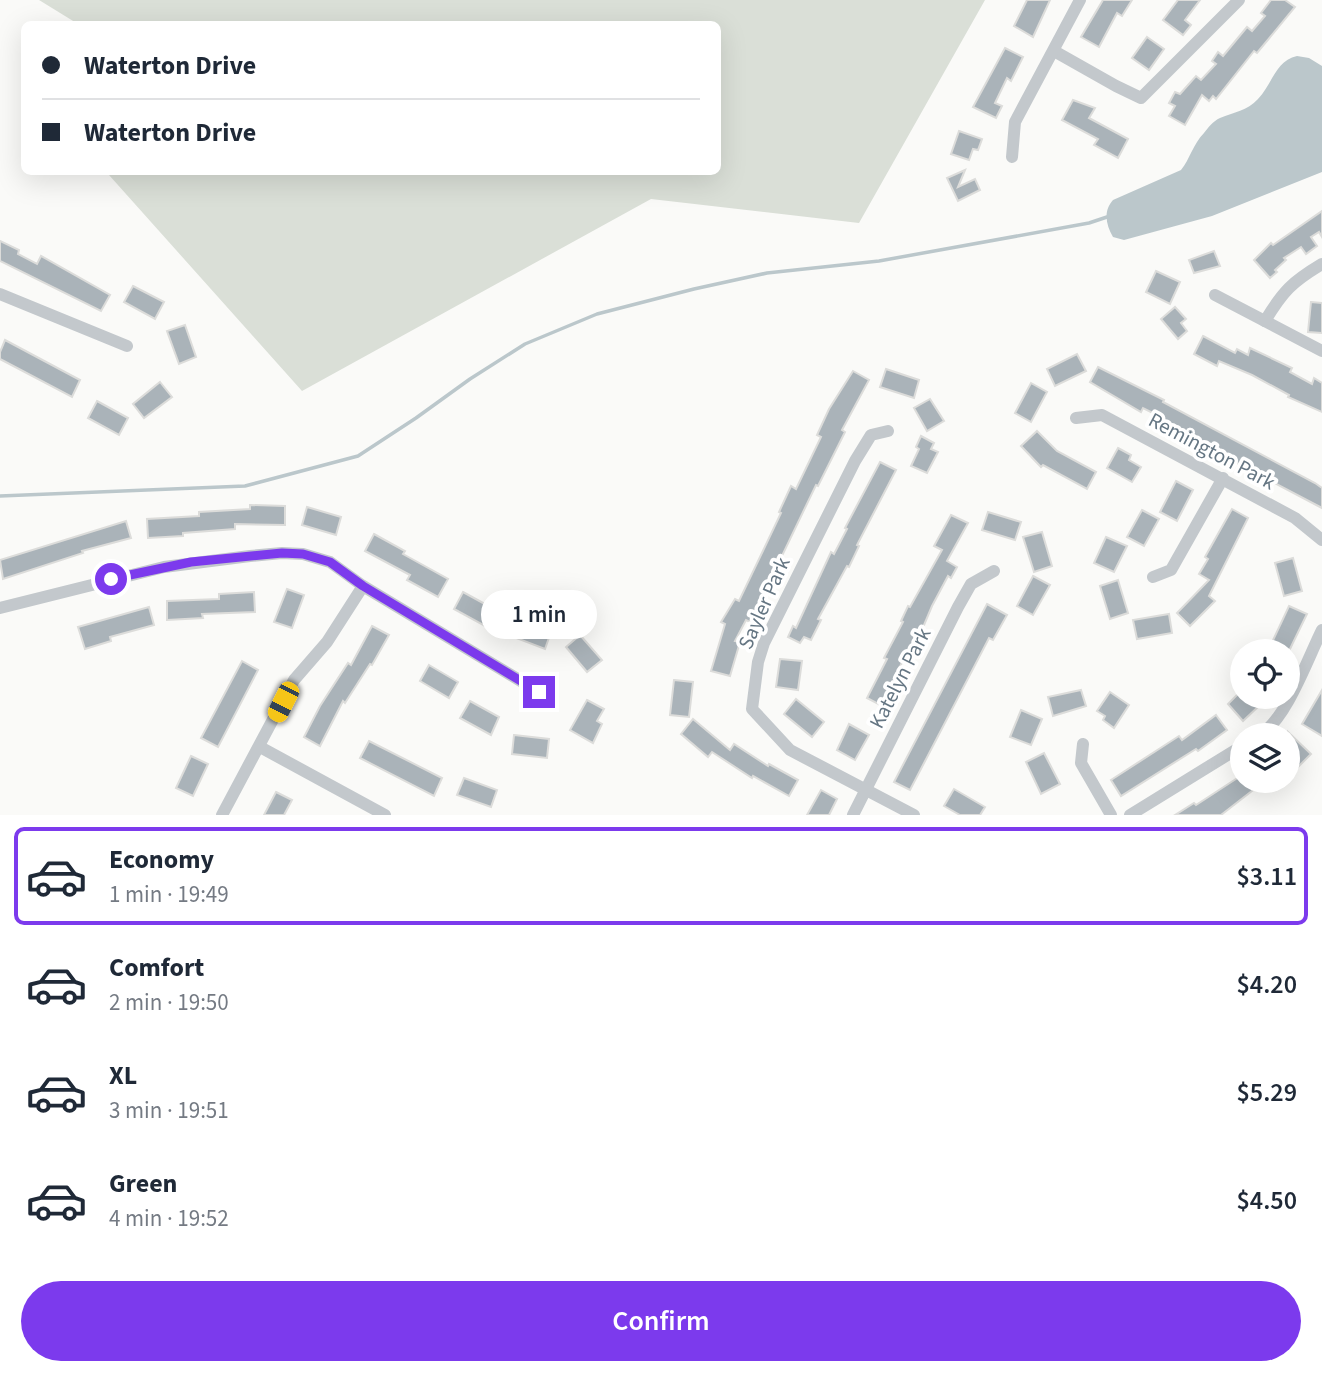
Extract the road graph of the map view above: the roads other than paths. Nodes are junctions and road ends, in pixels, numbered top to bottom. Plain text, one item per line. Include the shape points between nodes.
1 (1080, 0) edge
2 (1239, 0) edge
3 (1054, 51) junction
4 (1012, 157) dead end
5 (1322, 264) edge
6 (0, 293) edge
7 (1215, 295) dead end
8 (1265, 321) junction
9 (127, 346) dead end
10 (1322, 351) edge
11 (1076, 418) dead end
12 (888, 431) dead end
13 (1223, 478) junction
14 (1322, 540) edge
15 (995, 571) dead end
16 (1153, 577) dead end
17 (363, 586) junction
18 (0, 608) edge
19 (1322, 631) edge
20 (539, 692) dead end
21 (1275, 723) edge
22 (1083, 744) dead end
23 (260, 747) junction
24 (1230, 753) edge
25 (865, 790) junction
26 (222, 815) edge
27 (385, 815) edge
28 (853, 815) edge
29 (914, 815) edge
30 (1111, 815) edge
31 (1130, 815) edge

1 - 3 street
2 - 3 street via 1141,98
3 - 4 street via 1015,122
5 - 8 street via 1295,281
6 - 9 street
7 - 8 street
8 - 10 street
11 - 13 street, Remington Park via 1102,415
12 - 25 street, Sayler Park via 871,435 855,461 769,631 758,662 752,709 790,750
13 - 14 street, Remington Park via 1296,518
13 - 16 street via 1171,570
15 - 25 street, Katelyn Park via 971,584
17 - 18 street via 330,562 282,553 164,567
17 - 20 street
17 - 23 street via 327,642 294,680
19 - 21 street
22 - 30 street via 1081,763
23 - 26 street
23 - 27 street
24 - 31 street
25 - 28 street, Katelyn Park
25 - 29 street, Sayler Park

